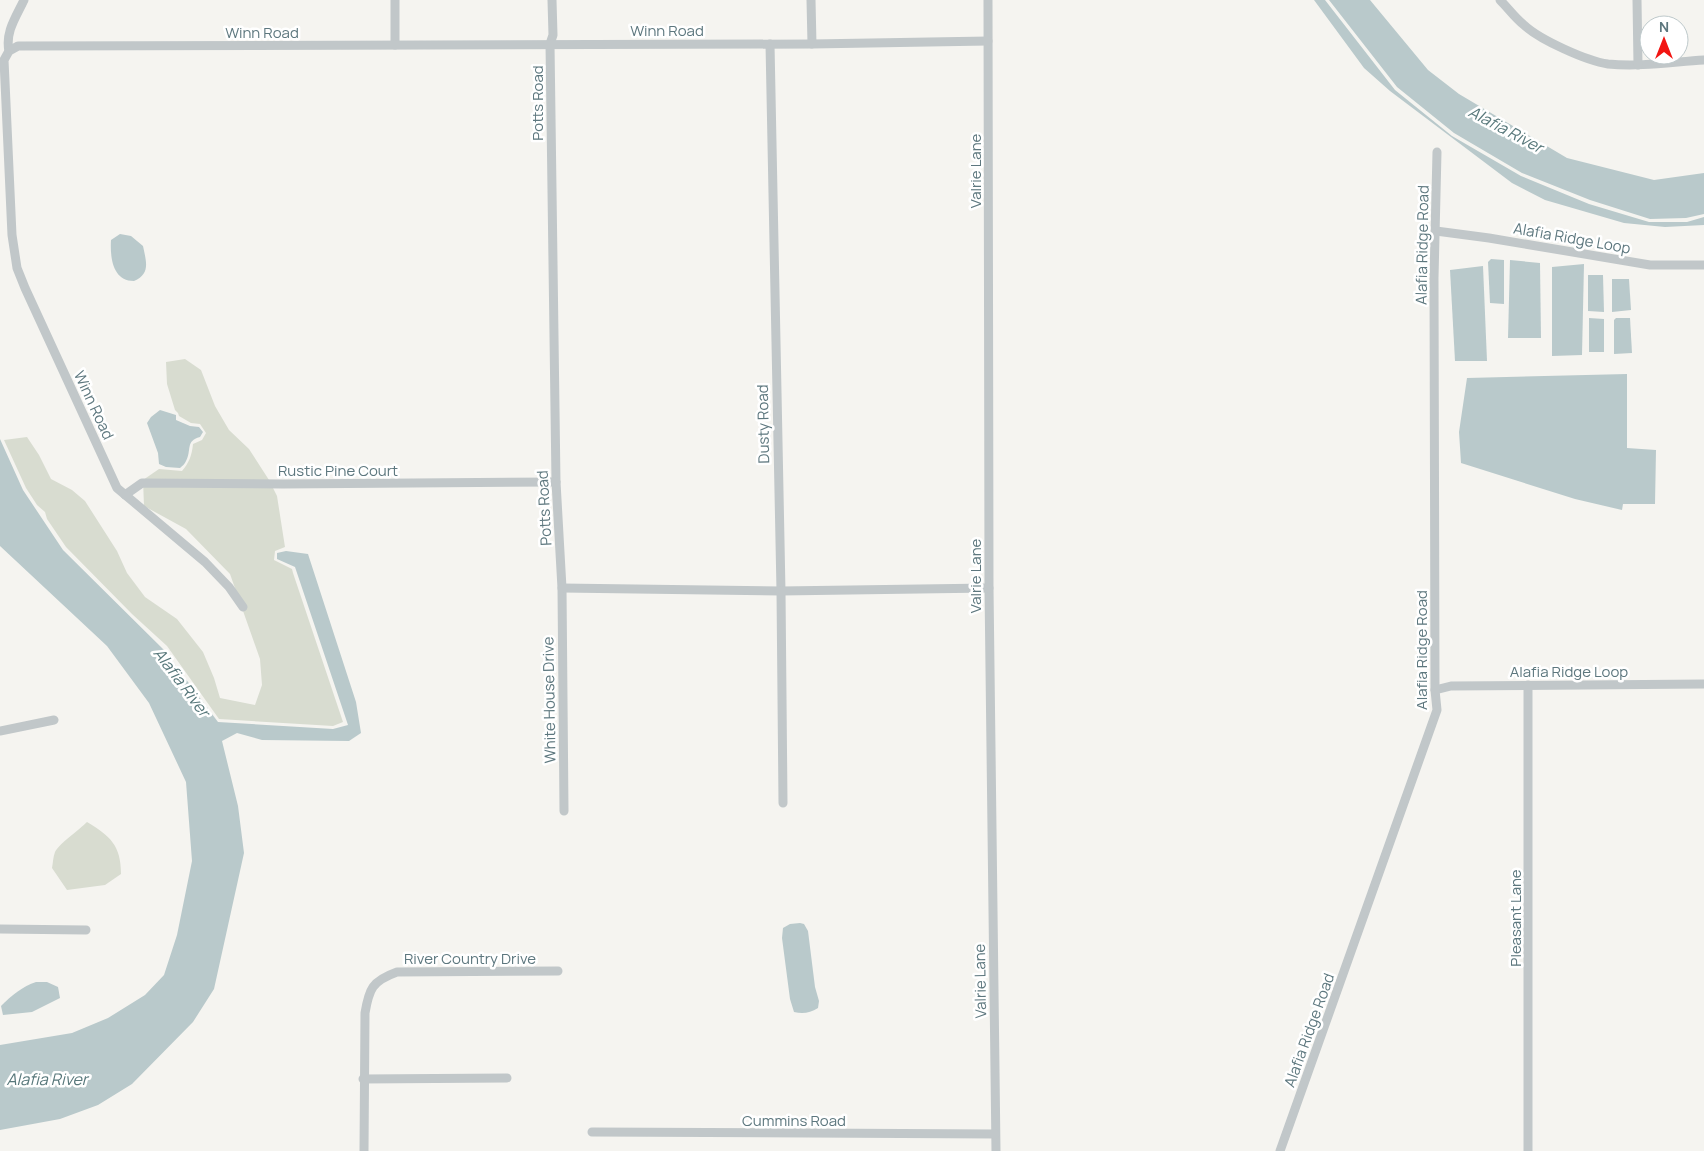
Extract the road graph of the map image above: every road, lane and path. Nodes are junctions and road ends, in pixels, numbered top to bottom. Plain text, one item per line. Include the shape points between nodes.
1 (24, 0) edge
2 (396, 0) edge
3 (552, 0) edge
4 (811, 0) edge
5 (988, 0) edge
6 (1500, 0) edge
7 (1637, 0) edge
8 (988, 41) junction
9 (550, 44) junction
10 (770, 44) junction
11 (812, 44) junction
12 (395, 45) junction
13 (9, 51) junction
14 (1704, 60) edge
15 (1638, 65) junction
16 (1438, 152) dead end
17 (1436, 231) junction
18 (1704, 265) edge
19 (556, 482) junction
20 (125, 495) junction
21 (562, 588) junction
22 (988, 588) junction
23 (780, 590) junction
24 (243, 607) dead end
25 (1704, 684) edge
26 (1528, 685) junction
27 (1435, 690) junction
28 (54, 720) dead end
29 (0, 731) edge
30 (783, 803) dead end
31 (564, 811) dead end
32 (0, 929) edge
33 (86, 930) dead end
34 (558, 971) dead end
35 (507, 1078) dead end
36 (363, 1079) junction
37 (592, 1132) dead end
38 (996, 1134) junction
39 (364, 1151) edge
40 (996, 1151) edge
41 (1280, 1151) edge
42 (1528, 1151) edge

1 - 13 street via 10,30
2 - 12 street
3 - 9 street, Potts Road via 553,35
4 - 11 street
5 - 8 street, Valrie Lane
6 - 15 street via 1525,26 1561,48 1606,64
7 - 15 street
8 - 11 street, Winn Road
8 - 22 street, Valrie Lane
9 - 10 street, Winn Road
9 - 12 street, Winn Road
9 - 19 street, Potts Road
10 - 11 street, Winn Road
10 - 23 street, Dusty Road
12 - 13 street, Winn Road via 18,46
13 - 20 street, Winn Road via 4,60 12,235 17,268 117,488
14 - 15 street
16 - 17 street, Alafia Ridge Road
17 - 18 street, Alafia Ridge Loop via 1650,266
17 - 27 street, Alafia Ridge Road
19 - 20 street, Rustic Pine Court via 142,483
19 - 21 street, Potts Road
20 - 24 street, Winn Road via 205,562
21 - 23 street
21 - 31 street, White House Drive
22 - 23 street
22 - 38 street, Valrie Lane
23 - 30 street, Dusty Road
25 - 26 street, Alafia Ridge Loop
26 - 27 street, Alafia Ridge Loop via 1452,686
26 - 42 street, Pleasant Lane
27 - 41 street, Alafia Ridge Road via 1437,710
28 - 29 street
32 - 33 street
34 - 36 street, River Country Drive via 396,972 383,977 369,991
35 - 36 street
36 - 39 street, River Country Drive
37 - 38 street, Cummins Road
38 - 40 street, Valrie Lane

